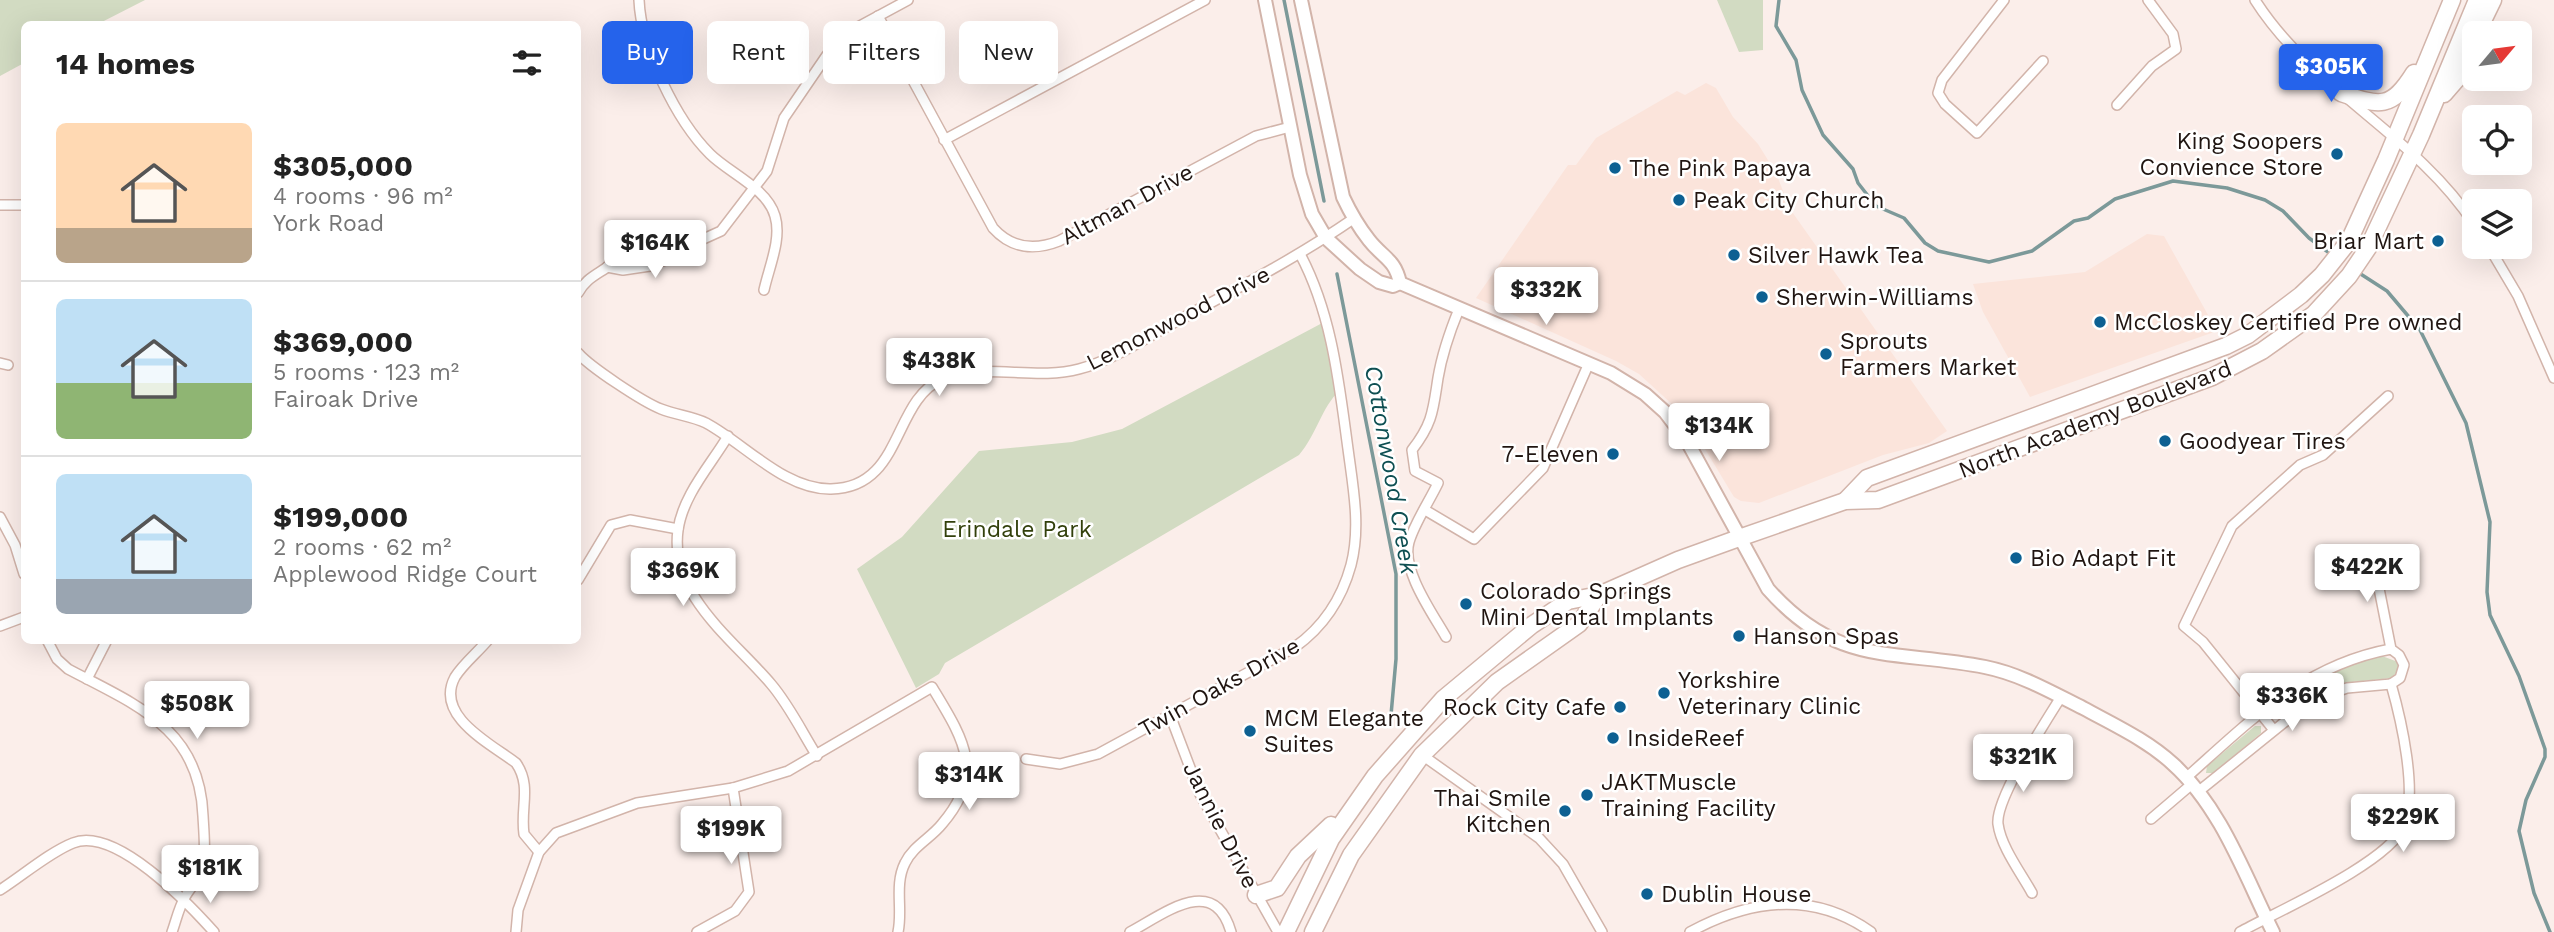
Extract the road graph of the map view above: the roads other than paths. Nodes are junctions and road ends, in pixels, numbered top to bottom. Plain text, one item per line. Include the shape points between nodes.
1 (639, 0) edge
2 (908, 0) edge
3 (1205, 0) edge
4 (1265, 0) edge
5 (1301, 0) edge
6 (2004, 0) edge
7 (2148, 0) edge
8 (2255, 0) edge
9 (2450, 0) edge
10 (2477, 0) edge
11 (2493, 0) edge
12 (878, 16) junction
13 (2483, 21) edge
14 (2440, 29) junction
15 (2462, 60) edge
16 (2043, 61) dead end
17 (2462, 74) edge
18 (2341, 93) junction
19 (2440, 99) junction
20 (2117, 105) dead end
21 (2430, 113) junction
22 (1290, 127) junction
23 (2395, 139) junction
24 (944, 140) junction
25 (2414, 152) junction
26 (755, 190) junction
27 (0, 205) edge
28 (21, 205) edge
29 (2462, 208) edge
30 (1353, 219) junction
31 (1326, 238) junction
32 (690, 245) junction
33 (1300, 254) junction
34 (2496, 259) edge
35 (607, 267) junction
36 (1400, 283) junction
37 (581, 289) edge
38 (764, 290) dead end
39 (1459, 309) junction
40 (581, 355) edge
41 (1589, 363) junction
42 (2554, 378) edge
43 (2388, 396) dead end
44 (728, 436) junction
45 (1845, 501) junction
46 (1425, 510) junction
47 (0, 517) edge
48 (678, 529) junction
49 (1740, 538) junction
50 (20, 542) edge
51 (2372, 553) dead end
52 (581, 575) edge
53 (1599, 595) junction
54 (21, 618) edge
55 (0, 626) edge
56 (1446, 637) dead end
57 (49, 644) edge
58 (105, 644) edge
59 (484, 644) edge
60 (2391, 649) junction
61 (87, 678) junction
62 (2391, 684) junction
63 (2061, 697) junction
64 (2260, 714) junction
65 (1170, 715) junction
66 (2273, 729) junction
67 (1422, 755) junction
68 (817, 756) junction
69 (1026, 760) dead end
70 (1375, 776) junction
71 (2193, 784) junction
72 (733, 788) junction
73 (1986, 814) dead end
74 (1998, 816) junction
75 (2151, 818) dead end
76 (539, 852) junction
77 (0, 890) edge
78 (2032, 893) dead end
79 (1256, 895) junction
80 (184, 898) junction
81 (2266, 918) junction
82 (172, 932) edge
83 (214, 932) edge
84 (516, 932) edge
85 (697, 932) edge
86 (898, 932) edge
87 (1130, 932) edge
88 (1231, 932) edge
89 (1278, 932) edge
90 (1286, 932) edge
91 (1313, 932) edge
92 (1602, 932) edge
93 (1690, 932) edge
94 (1871, 932) edge
95 (2240, 932) edge
96 (2273, 932) edge

1 - 26 street via 640,24 650,52 685,121 711,155
2 - 12 street
3 - 24 street
4 - 22 main road
5 - 30 main road via 1336,177
6 - 16 street via 1942,80 1938,93 1945,104 1978,133
7 - 20 street via 2174,34 2176,49 2152,66
8 - 18 street via 2299,55
9 - 14 highway
10 - 21 highway, North Academy Boulevard
11 - 13 highway
12 - 24 street, Altman Drive
12 - 26 street via 848,34 827,55 784,118 772,159
14 - 18 highway via 2393,100 2371,102
14 - 23 highway, North Academy Boulevard
15 - 19 highway
17 - 19 highway
18 - 23 street
19 - 21 highway
21 - 25 highway, North Academy Boulevard
22 - 24 street, Altman Drive via 1256,136 1059,241 1039,247 1014,244 993,228
22 - 31 main road via 1305,195
23 - 25 street
23 - 45 highway, North Academy Boulevard via 2349,241 2322,275 2277,314 2226,346 1867,478
25 - 29 street
25 - 45 highway, North Academy Boulevard via 2360,262 2335,293 2281,339 2212,377 1878,500
26 - 32 street via 721,231
26 - 38 street via 772,207 777,226
27 - 28 street
30 - 31 street, Lemonwood Drive
30 - 36 main road via 1396,267
31 - 33 street, Lemonwood Drive
31 - 36 main road via 1379,282
32 - 35 street via 683,253 650,266
32 - 35 street via 668,238 649,240 616,256
33 - 44 street, Lemonwood Drive via 1094,364 1049,374 964,373 939,380 920,398 886,459 863,481 847,487 804,485
33 - 65 street, Twin Oaks Drive via 1318,292 1340,390 1357,524 1351,565 1337,600 1306,639
34 - 42 street via 2518,296
35 - 37 street
36 - 39 main road
39 - 41 main road
39 - 46 street via 1448,336 1432,418 1412,450 1415,471 1438,483
40 - 44 street, Lemonwood Drive via 658,408 705,423
41 - 46 street via 1543,468 1474,539
41 - 49 main road via 1624,380 1665,412 1687,440
43 - 64 street via 2323,455 2300,465 2232,526 2184,626 2203,642
44 - 48 street via 691,491
45 - 49 highway, North Academy Boulevard
46 - 56 street via 1408,556 1415,584
47 - 50 street
48 - 52 street via 630,520 611,525
48 - 68 street via 680,565 692,594 772,686
49 - 53 highway, North Academy Boulevard
49 - 63 main road via 1768,589 1815,632 1875,653 2005,672
51 - 60 street
53 - 67 highway via 1578,624 1497,682
53 - 70 highway, North Academy Boulevard via 1568,601 1501,648 1443,699
54 - 55 street
57 - 61 street via 57,659
58 - 61 street
59 - 76 street via 460,671 451,698 459,718 521,771 526,788 524,834
60 - 62 street via 2404,665 2400,678
60 - 64 street via 2317,672
61 - 80 street via 158,719 175,735 197,773 203,795 204,847 201,872
62 - 66 street via 2327,693 2304,704
62 - 81 street via 2409,794 2404,826 2376,857
63 - 71 main road via 2143,741
63 - 74 street via 2004,796
64 - 66 street
64 - 71 street
65 - 69 street, Twin Oaks Drive via 1077,761 1043,764
65 - 79 street, Jannie Drive via 1200,794
66 - 71 street
67 - 91 highway via 1358,844
67 - 92 street via 1539,838 1563,864
68 - 72 street via 788,771
68 - 86 street via 932,688 960,734 967,775 950,814 905,862 898,886
70 - 79 highway via 1298,856 1284,881
70 - 90 highway, North Academy Boulevard via 1331,838
71 - 75 street
71 - 81 main road
72 - 76 street via 636,803 556,833
72 - 85 street via 749,892 735,911
73 - 74 street
74 - 78 street via 2001,834
76 - 84 street via 517,911
77 - 80 street via 74,843 94,839 111,844
79 - 89 street, Jannie Drive
80 - 82 street
80 - 83 street
81 - 95 street
81 - 96 main road
87 - 88 street via 1198,900 1219,909
93 - 94 street via 1744,908 1790,903 1831,911

